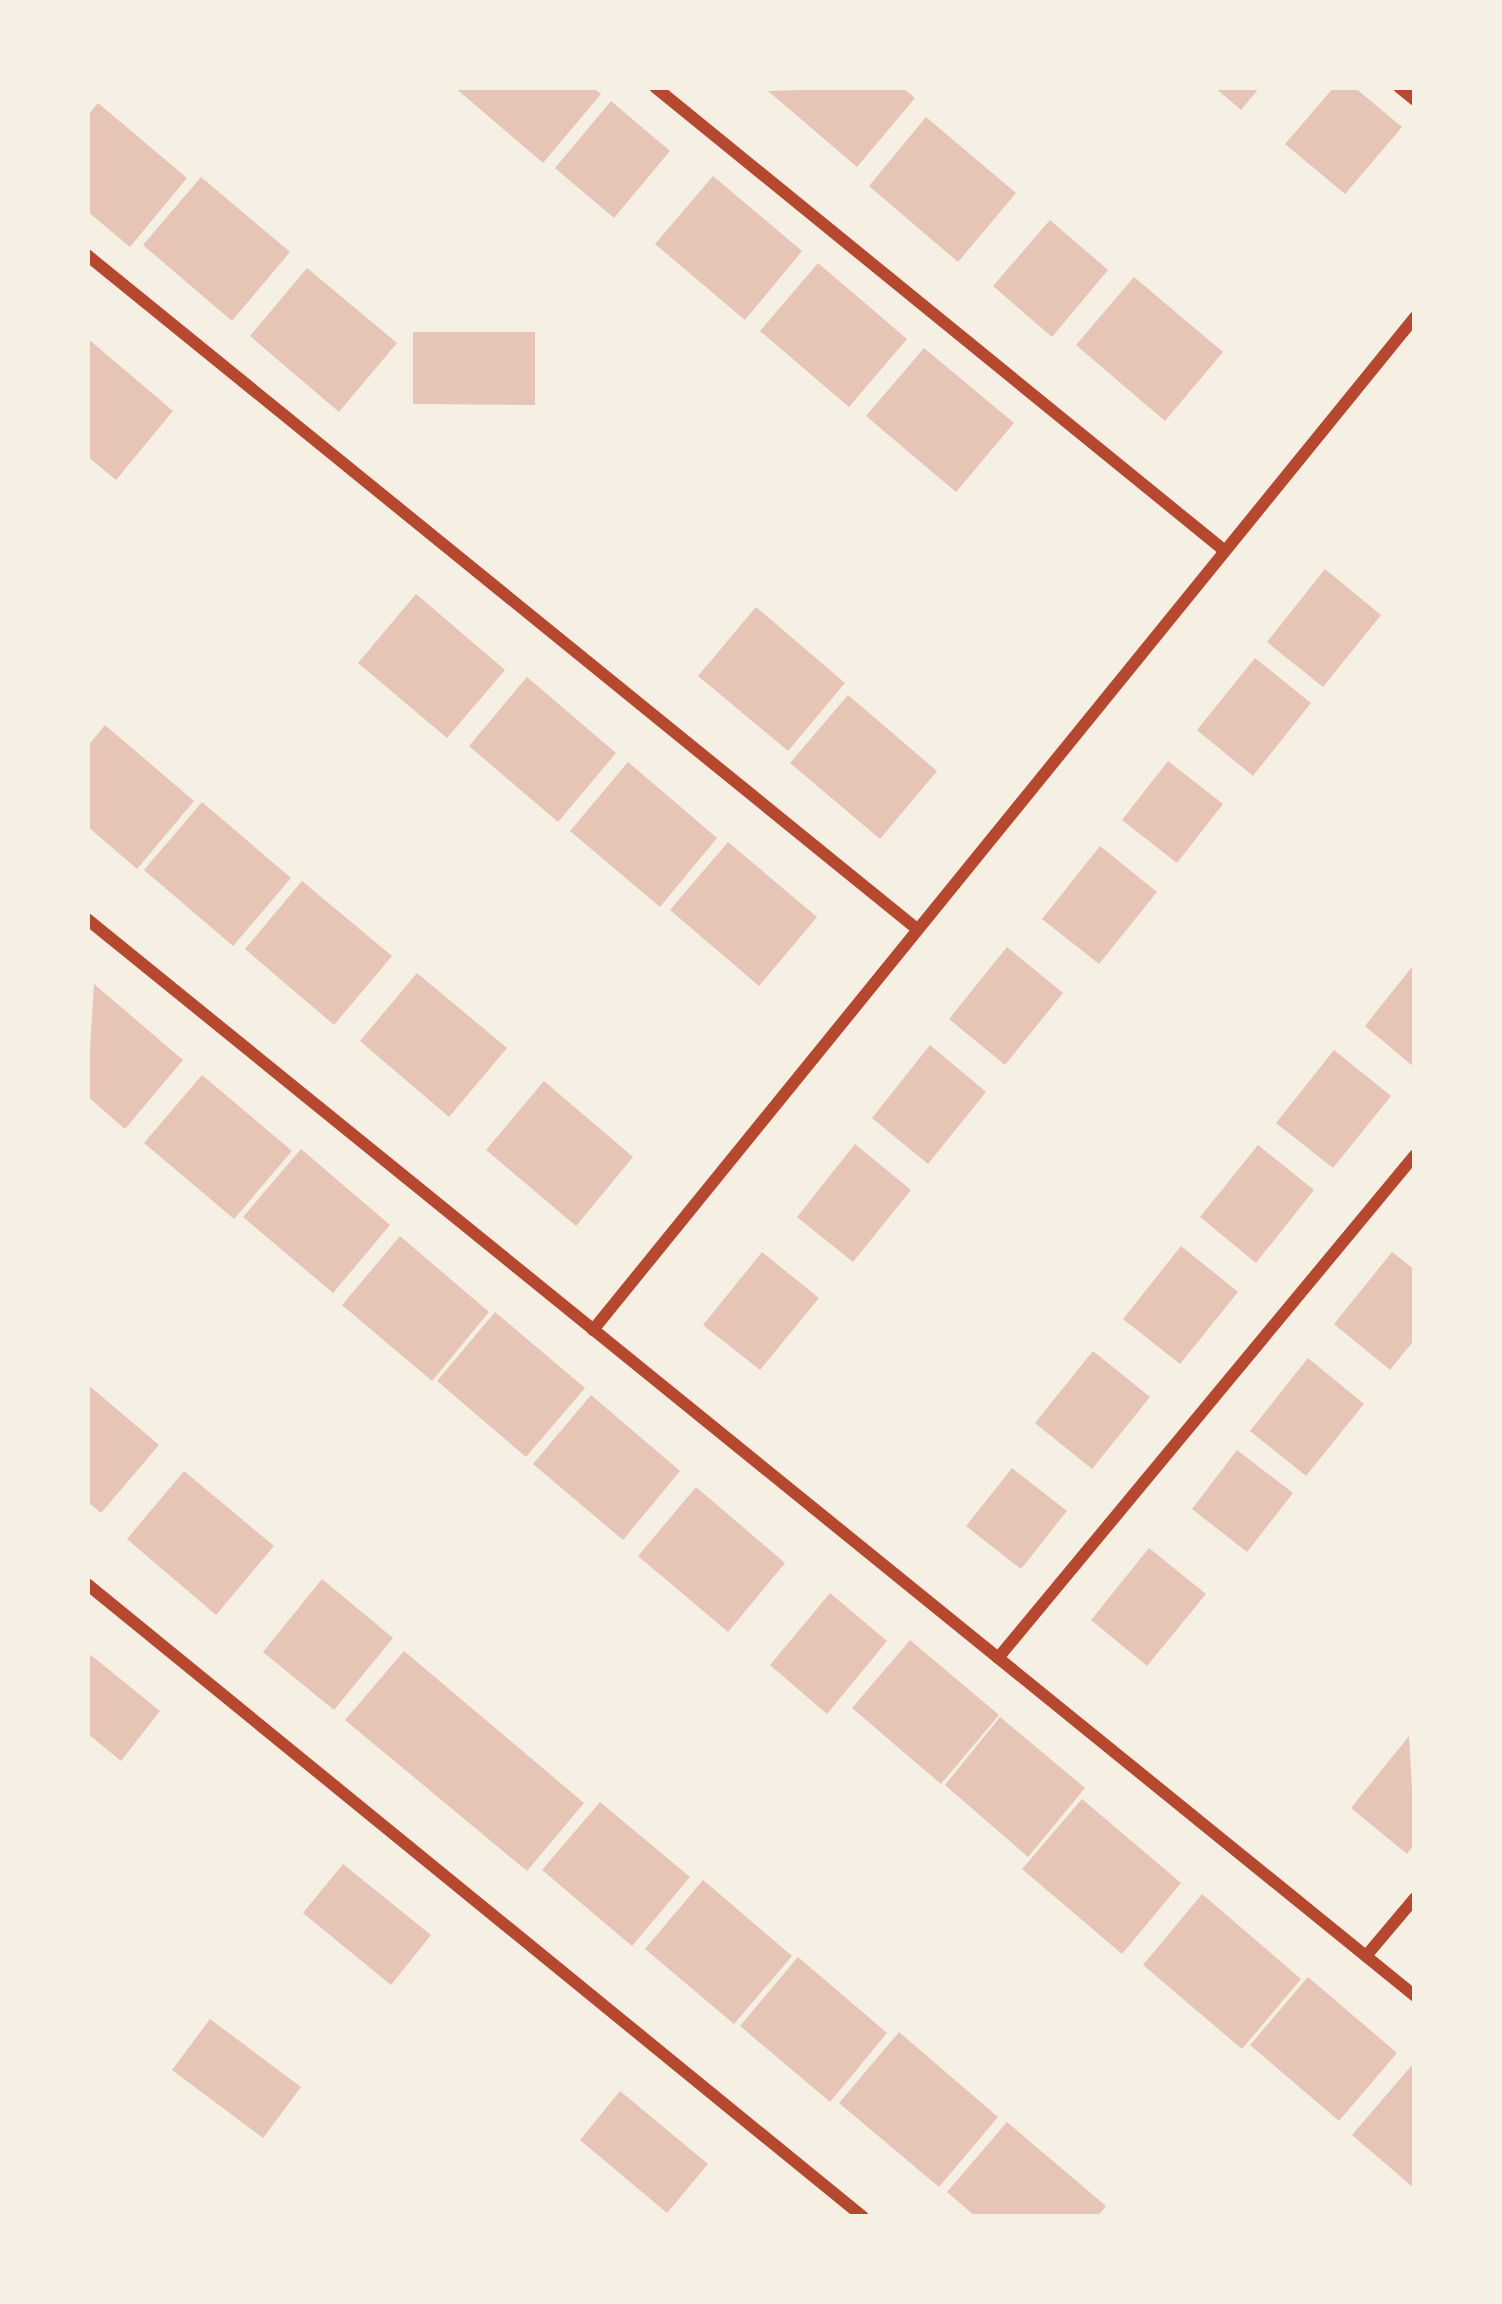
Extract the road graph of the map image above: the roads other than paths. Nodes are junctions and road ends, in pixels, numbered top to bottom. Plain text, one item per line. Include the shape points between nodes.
1 (656, 87) edge
2 (1399, 87) edge
3 (1415, 100) edge
4 (87, 255) edge
5 (1415, 316) edge
6 (1220, 547) junction
7 (87, 920) edge
8 (917, 929) junction
9 (1415, 1155) edge
10 (593, 1330) junction
11 (87, 1583) edge
12 (998, 1658) junction
13 (1415, 1898) edge
14 (1366, 1957) junction
15 (1415, 1996) edge
16 (863, 2217) edge

1 - 6 street
2 - 3 street
4 - 8 street
5 - 6 street
6 - 8 street
7 - 10 street
8 - 10 street
9 - 12 street
10 - 12 street
11 - 16 street
12 - 14 street
13 - 14 street
14 - 15 street

